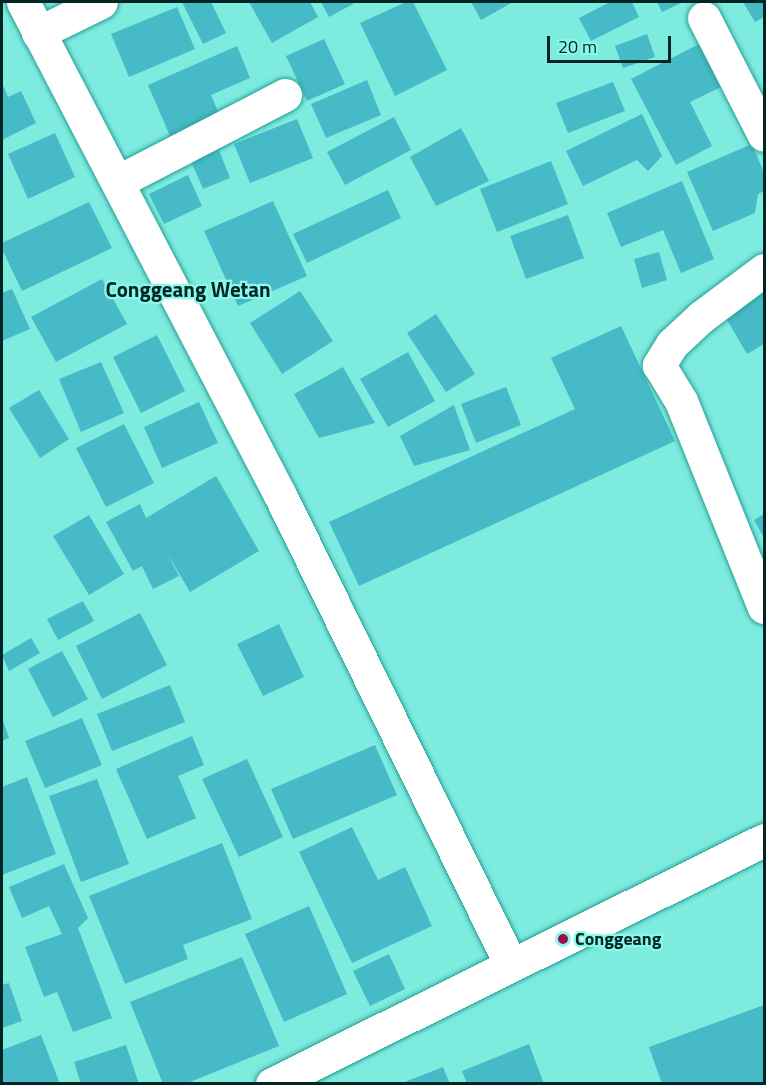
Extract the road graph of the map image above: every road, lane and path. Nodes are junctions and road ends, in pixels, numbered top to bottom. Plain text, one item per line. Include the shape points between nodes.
1 (23, 2) edge
2 (101, 2) edge
3 (704, 18) dead end
4 (38, 33) junction
5 (285, 95) dead end
6 (765, 135) edge
7 (119, 181) junction
8 (765, 270) edge
9 (765, 607) edge
10 (765, 840) edge
11 (511, 965) junction
12 (272, 1083) edge

1 - 4 street
2 - 4 street
3 - 6 street
4 - 7 street
5 - 7 street
7 - 11 street via 280,495
8 - 9 street via 701,317 672,344 659,365 681,401
10 - 11 street
11 - 12 street

